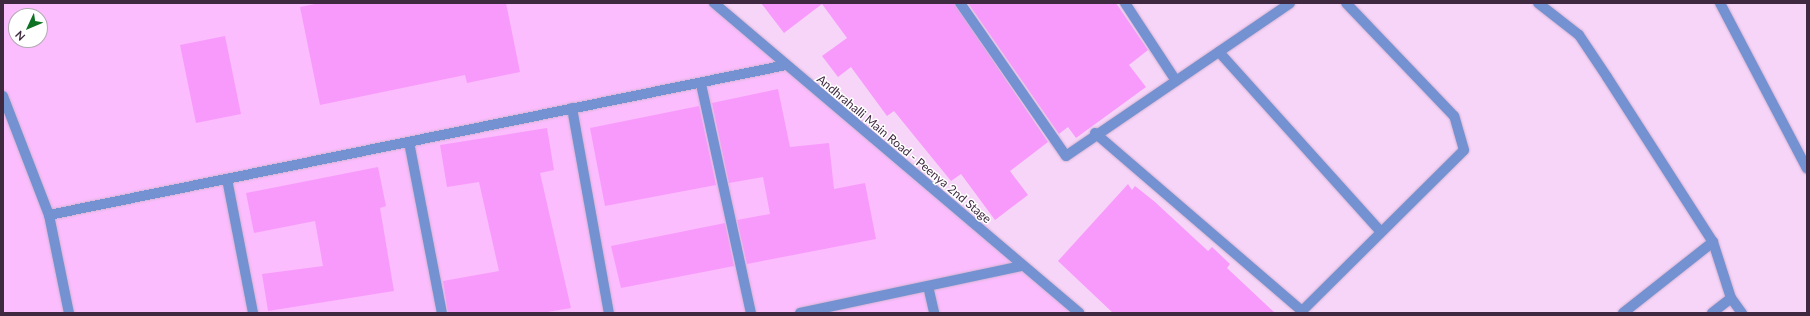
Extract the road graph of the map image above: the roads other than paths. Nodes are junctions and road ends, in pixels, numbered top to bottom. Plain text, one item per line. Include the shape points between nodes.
1 (714, 3) edge
2 (960, 3) edge
3 (1125, 3) edge
4 (1346, 3) edge
5 (1538, 3) edge
6 (1720, 3) edge
7 (1287, 4) edge
8 (1219, 52) junction
9 (786, 65) junction
10 (1176, 81) junction
11 (701, 84) junction
12 (3, 96) edge
13 (572, 108) junction
14 (1095, 133) junction
15 (409, 142) junction
16 (1807, 169) edge
17 (227, 179) junction
18 (49, 215) junction
19 (1381, 232) junction
20 (1713, 242) junction
21 (1022, 266) junction
22 (928, 286) junction
23 (1732, 298) junction
24 (1301, 312) edge
25 (69, 313) edge
26 (253, 313) edge
27 (442, 313) edge
28 (610, 313) edge
29 (751, 313) edge
30 (800, 313) edge
31 (934, 313) edge
32 (1079, 313) edge
33 (1623, 313) edge
34 (1712, 313) edge
35 (1742, 313) edge

1 - 9 street, Andhrahalli Main Road - Peenya 2nd Stage
2 - 14 street via 1066,156
3 - 10 street
4 - 19 street via 1454,116 1464,150
5 - 20 street via 1579,36
6 - 16 street
7 - 8 street
8 - 10 street
8 - 19 street
9 - 11 street
9 - 21 street, Andhrahalli Main Road - Peenya 2nd Stage
10 - 14 street
11 - 13 street
11 - 29 street
12 - 18 street
13 - 15 street
13 - 28 street
14 - 24 street
15 - 17 street
15 - 27 street
17 - 18 street
17 - 26 street
18 - 25 street
19 - 24 street
20 - 23 street
20 - 33 street
21 - 22 street
21 - 32 street, Andhrahalli Main Road - Peenya 2nd Stage
22 - 30 street
22 - 31 street
23 - 34 street
23 - 35 street

